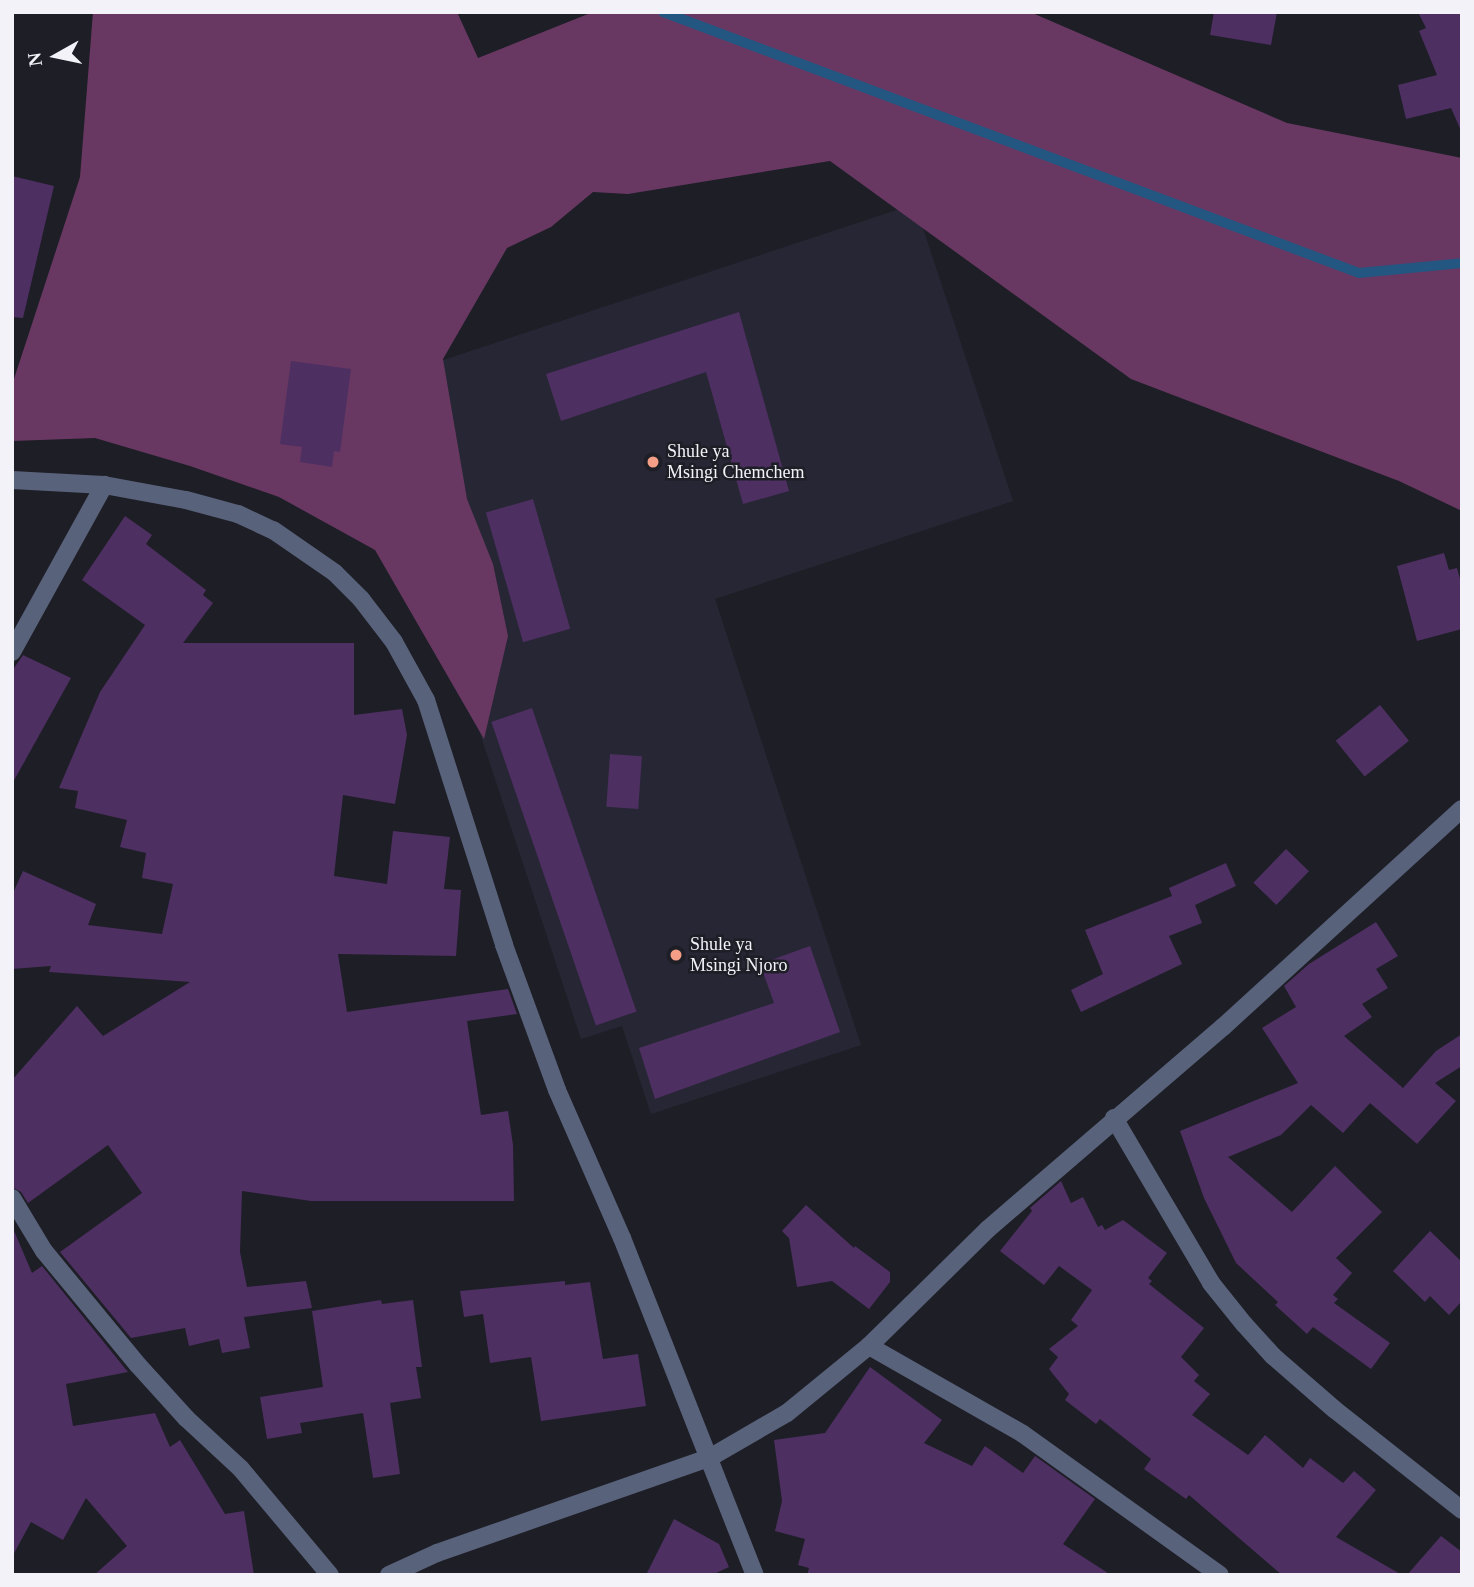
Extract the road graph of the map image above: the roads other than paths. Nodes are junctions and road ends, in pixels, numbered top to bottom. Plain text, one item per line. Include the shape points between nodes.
1 (12, 480) edge
2 (104, 485) junction
3 (12, 652) edge
4 (1462, 809) edge
5 (1114, 1118) junction
6 (12, 1198) edge
7 (869, 1346) junction
8 (711, 1457) junction
9 (1462, 1510) edge
10 (330, 1575) edge
11 (389, 1575) edge
12 (755, 1575) edge
13 (1220, 1575) edge

1 - 2 street
2 - 3 street
2 - 8 street via 186,500 238,514 273,530 335,573 362,599 394,642 426,700 504,945 557,1090
4 - 5 street via 1223,1027
5 - 7 street via 988,1229
5 - 9 street via 1211,1283 1244,1324 1334,1409
6 - 10 street via 44,1251 138,1365 241,1469
7 - 8 street via 787,1413
7 - 13 street via 1023,1434
8 - 11 street via 437,1553
8 - 12 street

